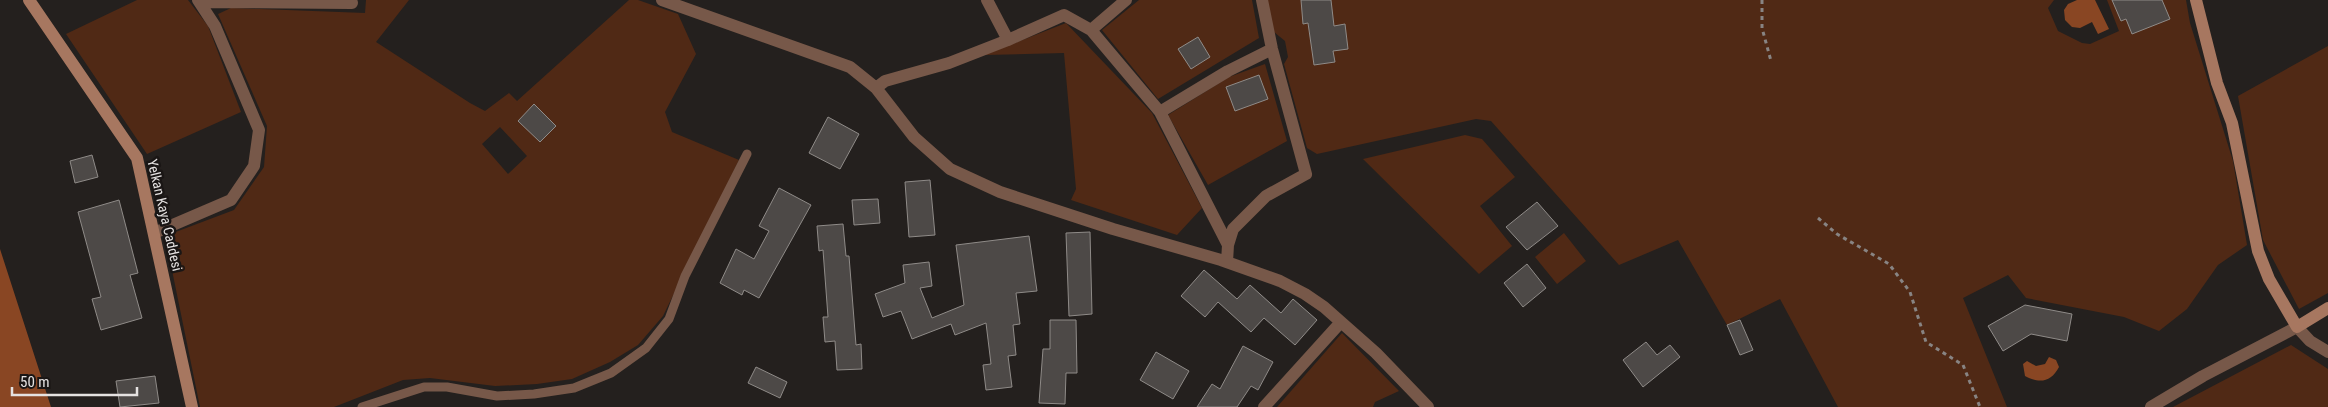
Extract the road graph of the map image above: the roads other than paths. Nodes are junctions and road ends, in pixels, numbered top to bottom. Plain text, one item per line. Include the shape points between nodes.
1 (29, 0) edge
2 (352, 0) edge
3 (662, 0) edge
4 (987, 0) edge
5 (1126, 0) edge
6 (1262, 0) edge
7 (2196, 0) edge
8 (199, 1) edge
9 (1091, 30) junction
10 (1008, 40) junction
11 (1272, 49) junction
12 (876, 88) junction
13 (1160, 112) junction
14 (746, 154) dead end
15 (154, 233) junction
16 (1228, 245) junction
17 (1227, 262) junction
18 (2328, 308) edge
19 (1341, 322) junction
20 (2297, 327) junction
21 (2328, 352) edge
22 (192, 407) edge
23 (362, 407) edge
24 (1264, 407) edge
25 (1428, 407) edge
26 (2151, 407) edge

1 - 15 street, Yelkan Kaya Caddesi via 137,158
2 - 8 street via 352,4
3 - 12 street via 850,67
4 - 10 street
5 - 9 street
6 - 11 street
7 - 20 street via 2217,83 2232,122 2258,251 2269,279
8 - 15 street via 215,26 259,130 254,166 231,200
9 - 10 street via 1064,15
9 - 13 street
10 - 12 street via 949,63 885,81
11 - 13 street
11 - 16 street via 1306,174 1266,196 1233,229
12 - 17 street via 914,137 950,169 1043,207
13 - 16 street
14 - 23 lane via 686,276 669,319 646,348 611,373 574,388 534,394 498,396 447,387 424,387
15 - 22 street, Yelkan Kaya Caddesi
16 - 17 street
17 - 19 street via 1280,281 1305,294
18 - 20 street
19 - 24 street
19 - 25 street via 1376,352
20 - 21 street via 2310,341
20 - 26 street

